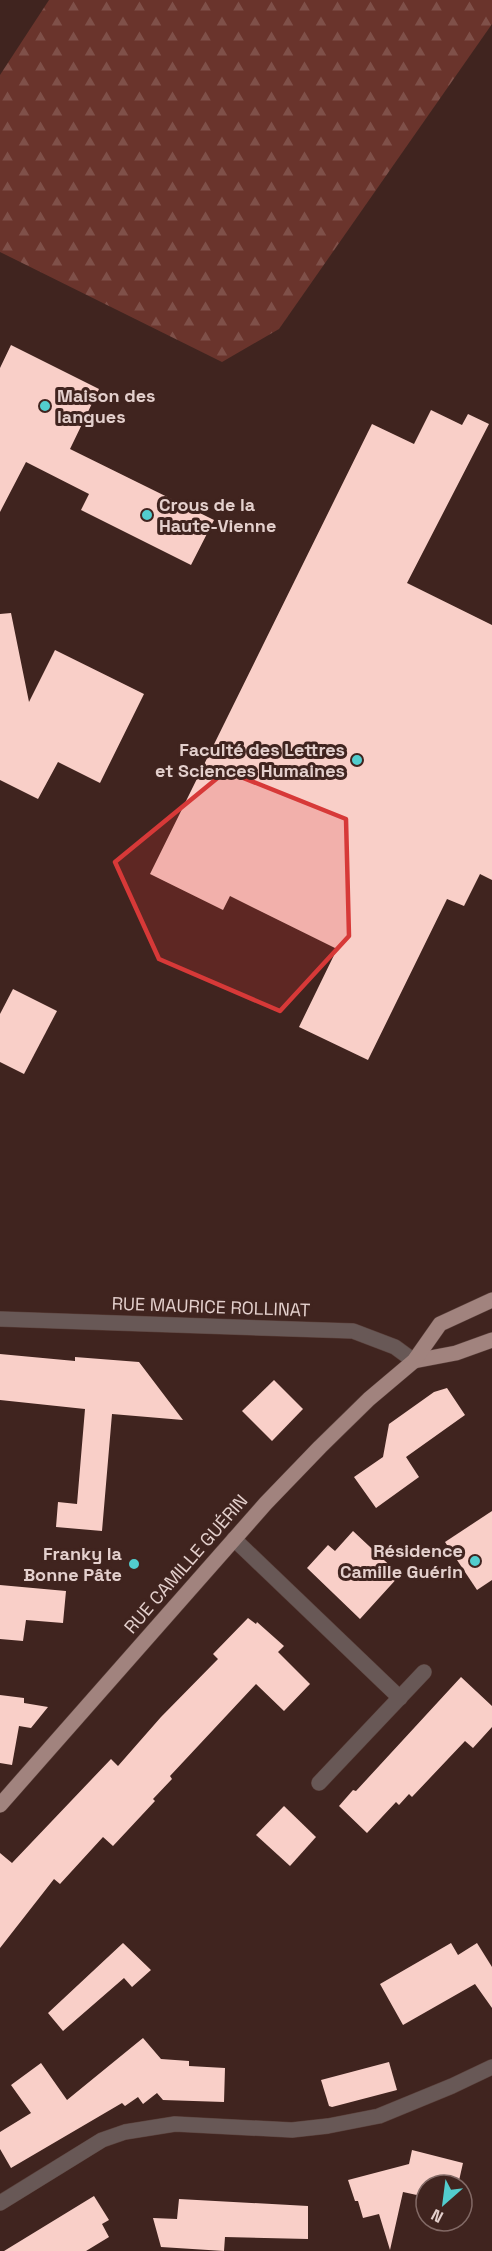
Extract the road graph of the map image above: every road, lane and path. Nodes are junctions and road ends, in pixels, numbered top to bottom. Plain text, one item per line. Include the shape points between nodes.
1 (492, 1300) edge
2 (0, 1319) edge
3 (492, 1340) edge
4 (414, 1361) junction
5 (234, 1539) junction
6 (424, 1672) dead end
7 (400, 1698) junction
8 (318, 1783) dead end
9 (0, 1805) edge
10 (492, 2067) edge
11 (0, 2203) edge

1 - 4 main road, RUE CAMILLE GUÉRIN via 440,1324
2 - 4 street, RUE MAURICE ROLLINAT via 353,1331 395,1347
3 - 4 main road, RUE CAMILLE GUÉRIN via 456,1353
4 - 5 main road, RUE CAMILLE GUÉRIN via 320,1447
5 - 7 street
5 - 9 main road, RUE CAMILLE GUÉRIN
6 - 7 street
7 - 8 street
10 - 11 street via 379,2116 328,2126 292,2130 175,2124 125,2132 102,2140

